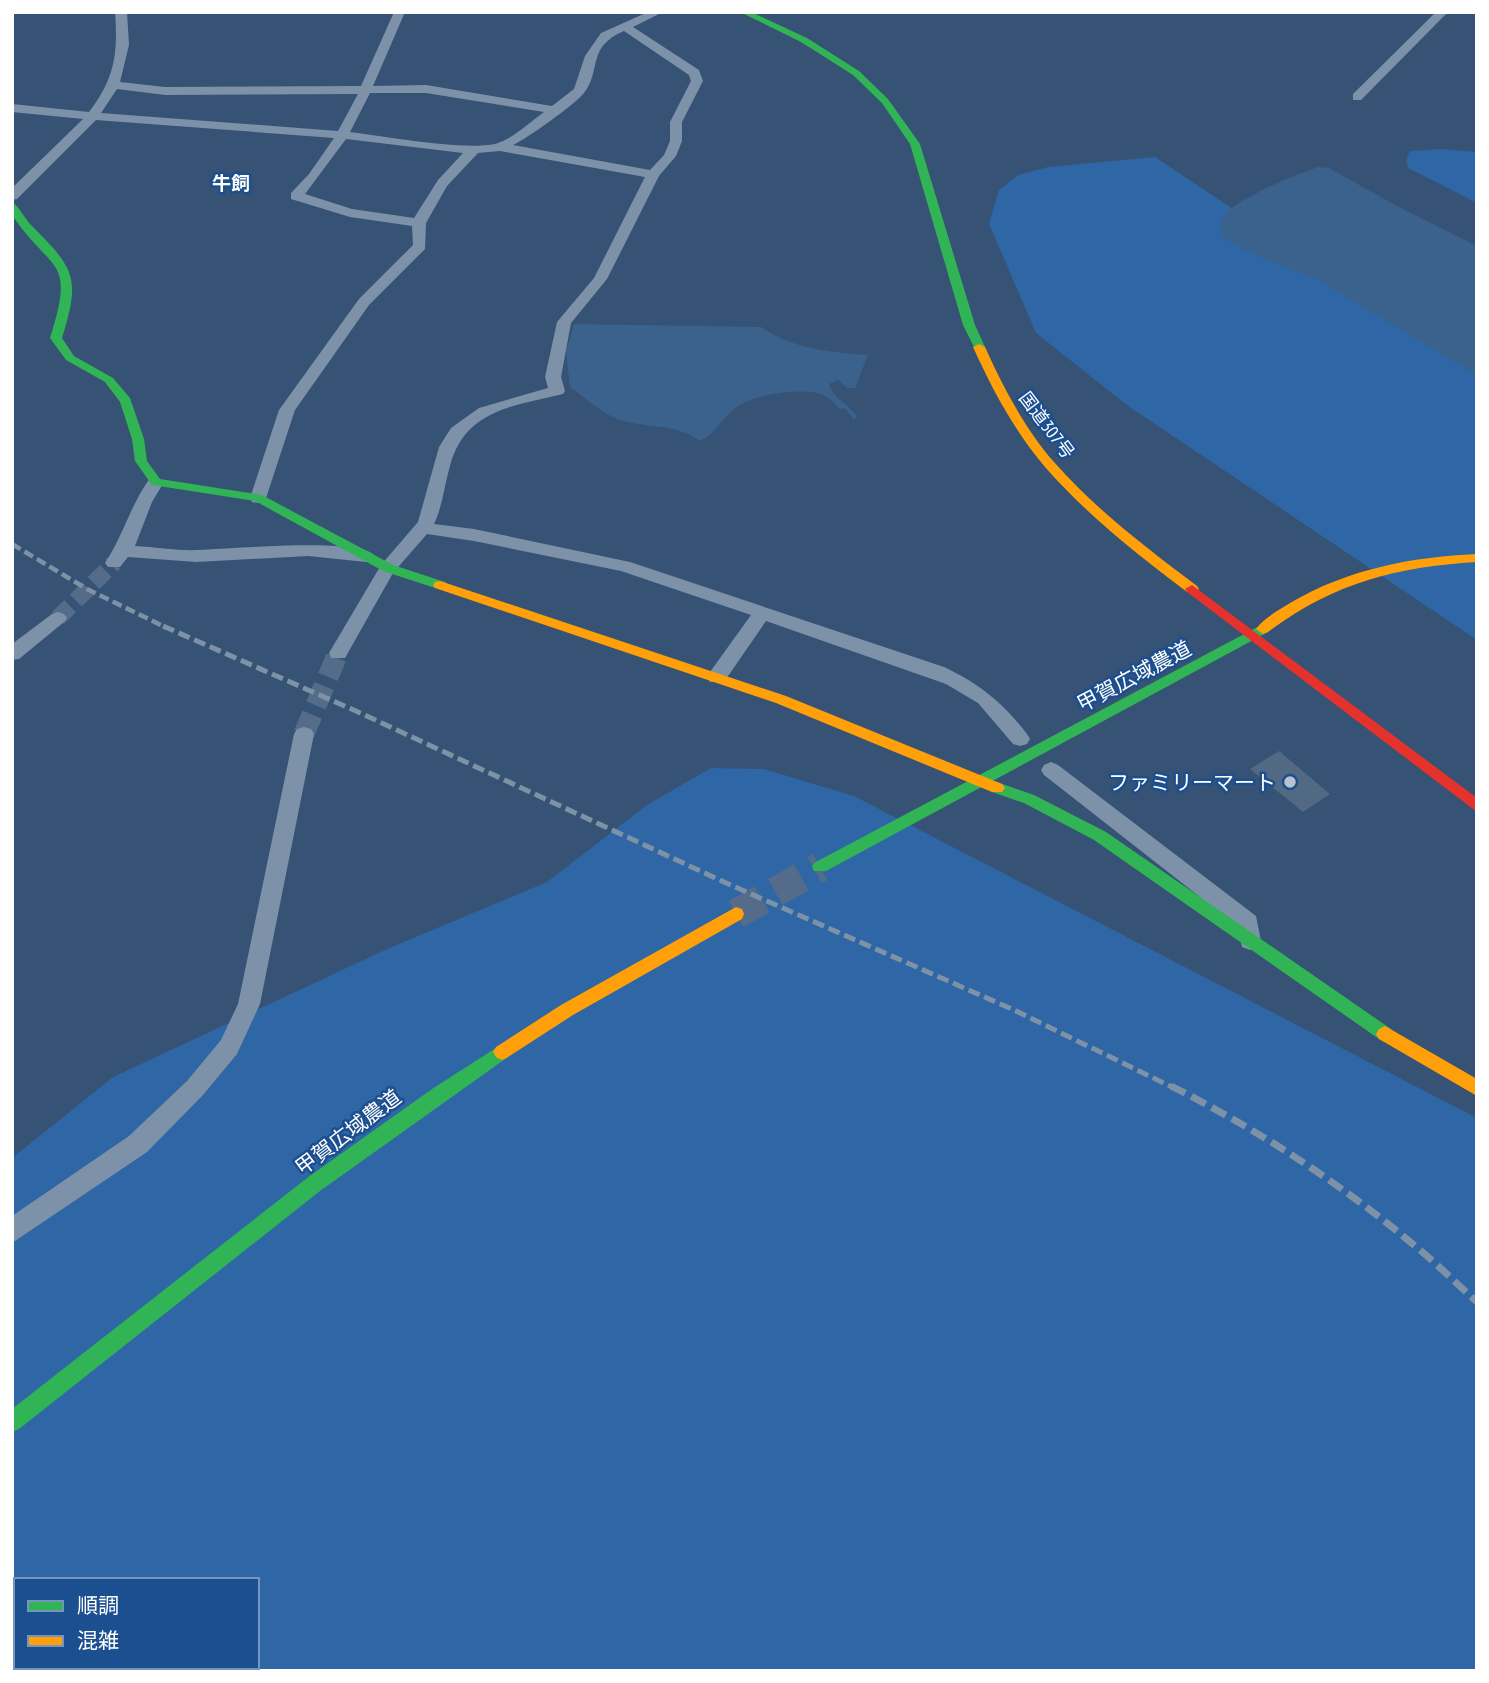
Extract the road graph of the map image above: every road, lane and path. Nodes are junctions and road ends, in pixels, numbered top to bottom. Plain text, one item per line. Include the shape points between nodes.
1 (121, 12) edge
2 (401, 12) edge
3 (658, 12) edge
4 (744, 12) edge
5 (1443, 12) edge
6 (624, 26) junction
7 (114, 85) junction
8 (364, 90) junction
9 (1357, 97) dead end
10 (12, 108) edge
11 (556, 110) junction
12 (91, 117) junction
13 (341, 135) junction
14 (500, 147) junction
15 (474, 150) junction
16 (653, 174) junction
17 (12, 196) edge
18 (12, 205) edge
19 (419, 223) junction
20 (156, 482) junction
21 (258, 498) junction
22 (423, 528) junction
23 (366, 556) junction
24 (1477, 558) edge
25 (388, 568) junction
26 (762, 613) junction
27 (58, 618) tunnel mouth
28 (1254, 636) junction
29 (338, 653) tunnel mouth
30 (12, 654) edge
31 (717, 677) junction
32 (304, 734) tunnel mouth
33 (1020, 739) dead end
34 (1051, 770) dead end
35 (980, 781) junction
36 (1477, 806) edge
37 (820, 867) tunnel mouth
38 (736, 914) tunnel mouth
39 (1250, 941) junction
40 (1477, 1088) edge
41 (12, 1231) edge
42 (12, 1422) edge

1 - 7 street via 124,54
2 - 8 street
3 - 6 street
4 - 28 main road, 国道307号 via 804,40 856,73 885,101 915,144 969,325 1000,393 1049,464 1121,535
5 - 9 street
6 - 11 street via 599,41 579,92
6 - 16 street via 695,73 697,80 676,122 670,156
7 - 8 street via 177,91
7 - 12 street
8 - 11 street via 426,89
8 - 13 street
10 - 12 street
11 - 14 street
12 - 13 street
12 - 17 street
13 - 15 street
13 - 19 street via 313,180 296,196 350,213
14 - 15 street
14 - 16 street
15 - 19 street via 440,187
16 - 22 street via 600,279 564,322 553,377 557,391 493,405 456,431 443,456
18 - 20 main road via 24,225 66,267 71,286 56,338 70,358 109,380 127,401 141,461
19 - 21 street via 420,246 364,302 287,410
20 - 21 main road
20 - 23 street via 144,496 119,557 308,550
21 - 23 main road
22 - 25 street
22 - 26 street via 624,566
23 - 25 main road
24 - 28 main road, 甲賀広域農道 via 1415,561 1355,576 1304,599
25 - 29 street
25 - 31 main road
26 - 31 street
26 - 33 street via 973,688 994,705
27 - 30 street
28 - 35 main road, 甲賀広域農道
28 - 36 main road, 国道307号
31 - 35 main road
32 - 41 street via 249,1004 229,1047 138,1144
34 - 39 street via 1248,922
35 - 37 main road, 甲賀広域農道
35 - 39 main road via 1029,799 1100,836
38 - 42 main road, 甲賀広域農道 via 568,1010 420,1105
39 - 40 main road via 1391,1038

